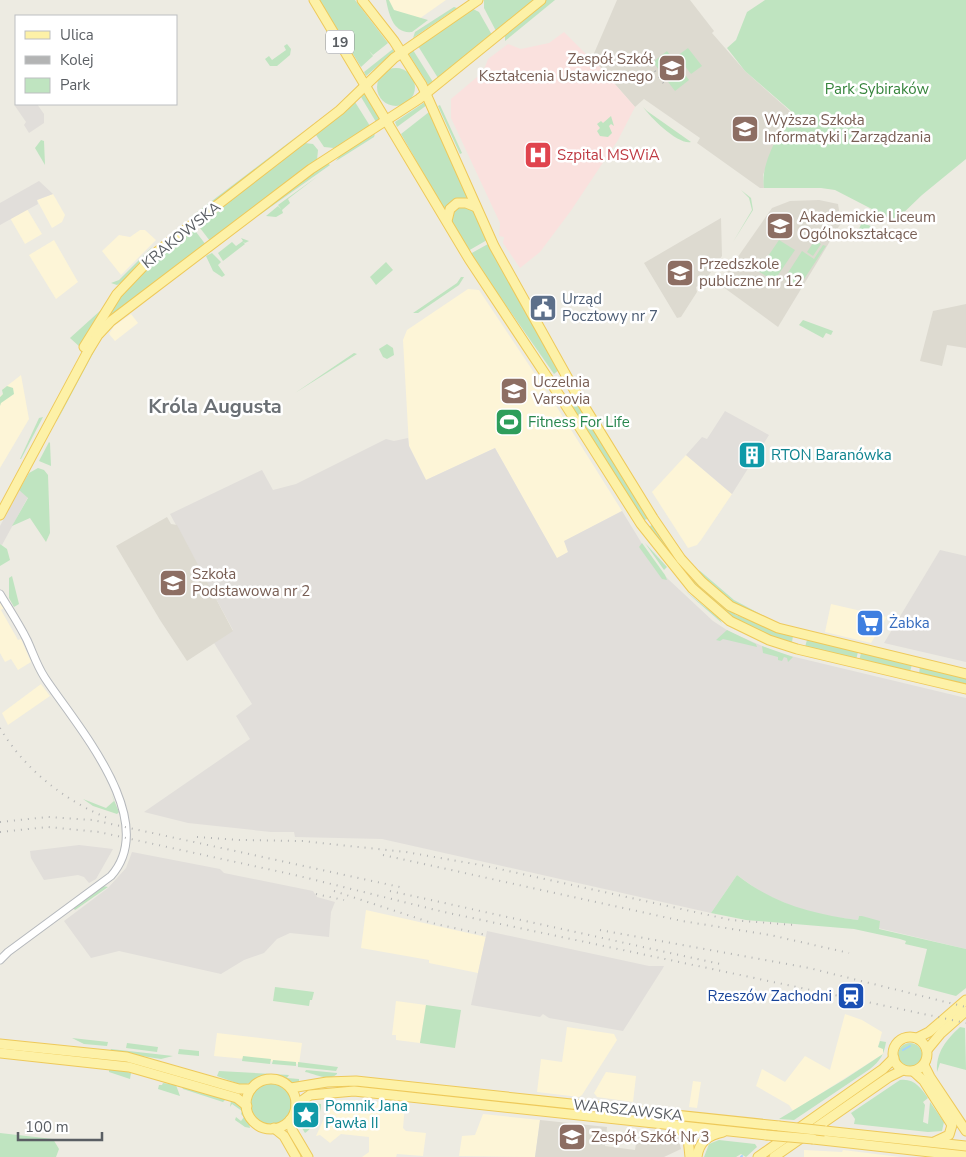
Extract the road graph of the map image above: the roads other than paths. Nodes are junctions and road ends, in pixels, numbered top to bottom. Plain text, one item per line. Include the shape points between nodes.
1 (314, 0) edge
2 (362, 0) edge
3 (478, 0) edge
4 (540, 0) edge
5 (402, 52) junction
6 (366, 84) junction
7 (427, 94) junction
8 (387, 121) junction
9 (476, 207) junction
10 (446, 221) junction
11 (568, 378) junction
12 (554, 386) junction
13 (16, 480) junction
14 (0, 503) edge
15 (0, 515) edge
16 (653, 518) junction
17 (641, 524) junction
18 (690, 568) junction
19 (682, 576) junction
20 (0, 594) edge
21 (801, 635) junction
22 (797, 649) junction
23 (912, 661) junction
24 (966, 674) edge
25 (911, 676) junction
26 (966, 688) edge
27 (0, 960) edge
28 (966, 1000) edge
29 (966, 1012) edge
30 (916, 1038) junction
31 (0, 1044) edge
32 (927, 1050) junction
33 (0, 1053) edge
34 (894, 1058) junction
35 (924, 1064) junction
36 (903, 1070) junction
37 (913, 1071) junction
38 (395, 1085) junction
39 (291, 1088) junction
40 (251, 1089) junction
41 (393, 1095) junction
42 (296, 1105) junction
43 (247, 1106) junction
44 (290, 1120) junction
45 (677, 1125) junction
46 (274, 1128) junction
47 (966, 1130) edge
48 (730, 1131) junction
49 (934, 1142) junction
50 (966, 1146) edge
51 (966, 1156) edge
52 (296, 1157) edge
53 (308, 1157) edge
54 (690, 1157) edge
55 (697, 1157) edge
56 (758, 1157) edge
57 (774, 1157) edge

1 - 6 main road, 19
2 - 5 main road
3 - 5 main road
4 - 7 main road
5 - 6 main road, KRAKOWSKA
5 - 7 main road
6 - 8 main road, 19
6 - 13 main road, KRAKOWSKA via 340,110 162,247 130,278 96,326
7 - 8 main road, KRAKOWSKA
7 - 9 main road
8 - 10 main road
8 - 13 main road, KRAKOWSKA via 311,169 111,321 90,348
9 - 10 main road via 457,203 450,209
9 - 11 main road via 494,246
10 - 12 main road
11 - 12 main road
11 - 16 main road
12 - 17 main road
13 - 14 main road
13 - 15 main road
16 - 17 main road via 650,524
16 - 18 main road
17 - 19 main road
18 - 19 main road
18 - 21 main road via 736,610
19 - 22 main road via 706,602 730,621 752,633
20 - 27 street via 44,677 105,766 122,808 126,838 123,860 111,876
21 - 22 main road
21 - 23 main road
22 - 25 main road
23 - 24 main road
23 - 25 main road via 918,667
25 - 26 main road
28 - 30 main road via 929,1032
29 - 32 main road
30 - 32 main road
30 - 34 main road via 908,1037 899,1042 895,1046
31 - 40 main road via 127,1057 239,1089
32 - 35 main road
33 - 43 main road via 129,1067 237,1098
34 - 36 main road
34 - 56 main road
35 - 37 main road
35 - 47 main road
36 - 37 main road
36 - 57 main road
37 - 49 main road via 924,1081 952,1125 949,1135
38 - 39 main road, WARSZAWSKA via 340,1082
38 - 41 main road
38 - 49 main road, WARSZAWSKA, bridge
39 - 40 main road via 282,1081 269,1079
39 - 42 main road
40 - 43 main road
41 - 42 main road, WARSZAWSKA via 332,1092 310,1095
41 - 45 main road, WARSZAWSKA
42 - 44 main road
43 - 46 main road via 256,1123
44 - 46 main road
44 - 53 main road via 292,1130
45 - 48 main road, WARSZAWSKA
45 - 54 main road via 688,1138
46 - 52 main road via 284,1136
48 - 51 main road, WARSZAWSKA, bridge
48 - 55 main road via 707,1138 698,1148
49 - 50 main road, WARSZAWSKA

